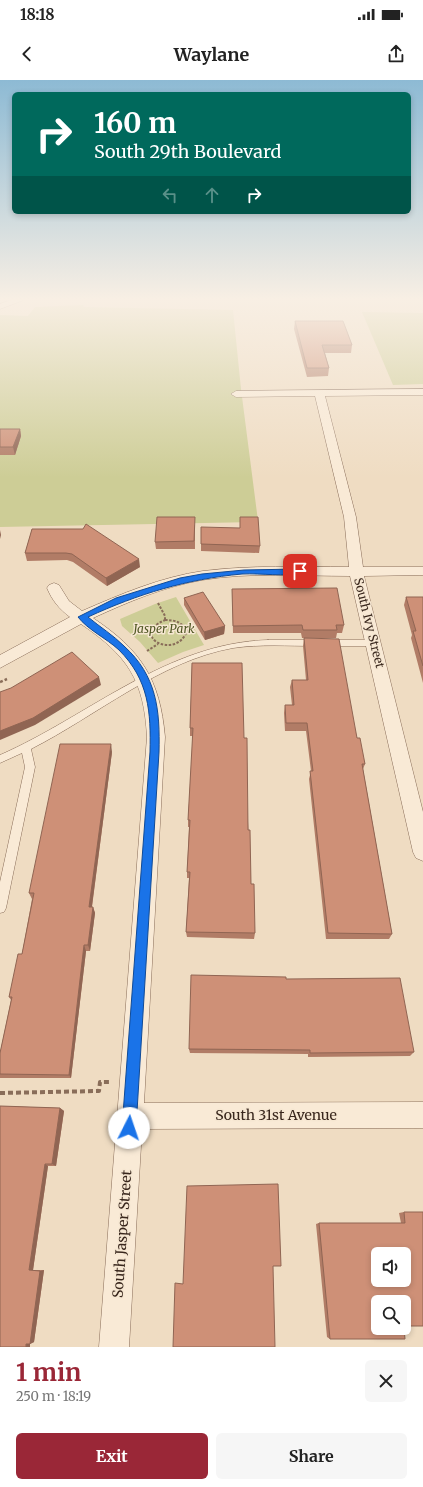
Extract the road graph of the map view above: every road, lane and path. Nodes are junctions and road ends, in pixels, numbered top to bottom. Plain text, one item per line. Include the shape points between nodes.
1 (423, 392) edge
2 (319, 393) junction
3 (236, 394) dead end
4 (423, 571) edge
5 (357, 572) junction
6 (54, 588) dead end
7 (156, 599) dead end
8 (82, 617) junction
9 (165, 620) junction
10 (374, 643) junction
11 (158, 644) junction
12 (146, 651) dead end
13 (0, 662) edge
14 (145, 679) junction
15 (26, 749) junction
16 (0, 759) edge
17 (423, 852) edge
18 (0, 908) edge
19 (132, 1082) junction
20 (0, 1093) edge
21 (423, 1114) edge
22 (130, 1116) junction
23 (114, 1347) edge

1 - 2 street
2 - 3 street
2 - 5 street, South Ivy Street via 350,517
4 - 5 street
5 - 8 street via 244,572 202,576 155,587
5 - 10 street, South Ivy Street
6 - 8 street, South Jasper Street via 63,604
7 - 9 path
8 - 13 street
8 - 14 street, South Jasper Street via 122,648
9 - 11 path via 151,628 150,637
9 - 11 path via 182,624 186,635 175,645
10 - 14 lane via 250,643 223,647 190,657
10 - 17 street, South Ivy Street
11 - 12 path
14 - 15 lane
14 - 19 street, South Jasper Street via 153,702 156,737
15 - 16 lane
15 - 18 lane via 30,767
19 - 20 path via 100,1082 100,1091
19 - 22 street, South Jasper Street
21 - 22 street, South 31st Avenue
22 - 23 street, South Jasper Street

